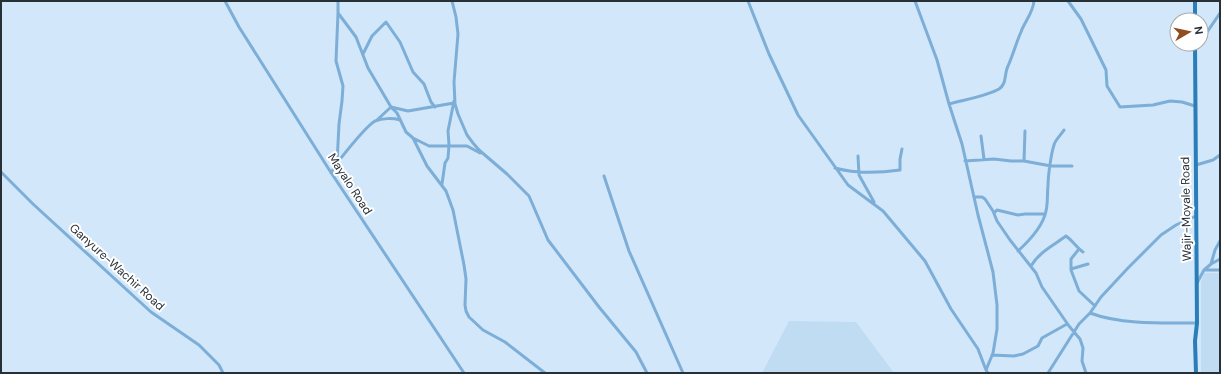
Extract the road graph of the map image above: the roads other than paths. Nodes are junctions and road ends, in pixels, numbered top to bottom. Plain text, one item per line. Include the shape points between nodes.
1 (225, 1) edge
2 (338, 1) edge
3 (452, 1) edge
4 (748, 1) edge
5 (915, 1) edge
6 (1034, 1) edge
7 (1068, 1) edge
8 (1195, 1) edge
9 (1195, 12) edge
10 (338, 13) junction
11 (1220, 13) edge
12 (1209, 29) edge
13 (1195, 52) edge
14 (363, 54) junction
15 (455, 98) junction
16 (454, 103) junction
17 (949, 104) junction
18 (1195, 106) junction
19 (391, 107) junction
20 (435, 107) junction
21 (377, 120) junction
22 (400, 120) junction
23 (1064, 130) dead end
24 (1025, 131) dead end
25 (981, 136) dead end
26 (413, 138) junction
27 (449, 146) junction
28 (902, 149) dead end
29 (1220, 155) edge
30 (487, 156) junction
31 (858, 156) dead end
32 (984, 159) junction
33 (965, 161) junction
34 (1024, 161) junction
35 (336, 163) junction
36 (1051, 166) junction
37 (1072, 166) dead end
38 (1196, 166) junction
39 (835, 168) junction
40 (1, 172) edge
41 (859, 172) junction
42 (331, 173) junction
43 (604, 176) dead end
44 (442, 184) junction
45 (975, 196) junction
46 (874, 204) junction
47 (994, 213) junction
48 (1045, 214) junction
49 (1196, 216) junction
50 (1220, 241) edge
51 (1078, 249) junction
52 (1018, 251) junction
53 (1083, 252) dead end
54 (1220, 259) edge
55 (1088, 264) dead end
56 (1211, 264) junction
57 (1031, 266) junction
58 (1072, 269) junction
59 (1204, 270) junction
60 (1220, 270) edge
61 (1197, 283) junction
62 (1095, 306) junction
63 (1090, 313) junction
64 (1197, 323) junction
65 (1068, 324) junction
66 (1074, 332) junction
67 (992, 355) junction
68 (987, 371) edge
69 (223, 373) edge
70 (464, 373) edge
71 (545, 373) edge
72 (647, 373) edge
73 (683, 373) edge
74 (1048, 373) edge
75 (1086, 373) edge
76 (1196, 373) edge

1 - 42 street, Mayalo Road
2 - 10 street
3 - 15 street via 458,34
4 - 39 street via 794,109
5 - 17 street via 938,60
6 - 17 street via 1032,13 1018,39 1002,87
7 - 18 street via 1081,19 1106,70 1108,86 1120,107 1170,101
8 - 9 main road
10 - 14 street via 356,37
10 - 35 street via 336,61 343,86
11 - 12 street
13 - 18 main road, Wajir-Moyale Road
14 - 19 street via 368,68
14 - 20 street via 372,36 386,22 400,42 413,72 424,84
15 - 16 street
15 - 30 street via 458,114 467,135
16 - 20 street
16 - 27 street via 448,131
17 - 33 street
18 - 38 main road, Wajir-Moyale Road
19 - 20 street via 408,111
19 - 21 street
19 - 22 street
21 - 22 street
21 - 35 street via 369,125
22 - 26 street via 406,132
23 - 36 street via 1054,143
24 - 34 street
25 - 32 street
26 - 27 street via 429,146
26 - 44 street via 427,166
27 - 30 street via 467,146
27 - 44 street
28 - 41 street via 900,170
29 - 38 street
30 - 72 street via 528,196 548,240 636,352
31 - 41 street
32 - 33 street
32 - 34 street
33 - 45 street
34 - 36 street
35 - 42 street
36 - 37 street
36 - 48 street
38 - 49 main road, Wajir-Moyale Road
39 - 41 street
39 - 46 street via 848,184
40 - 69 street, Ganyure-Wachir Road via 151,312 199,345 219,365
41 - 46 street
42 - 70 street, Mayalo Road
43 - 73 street via 620,228
44 - 71 street via 451,202 455,220 466,279 465,305 469,317 483,330 505,342
45 - 47 street via 985,199
45 - 67 street via 994,279 997,305
46 - 68 street via 925,261 955,315 978,349
47 - 48 street via 997,210 1018,215
47 - 52 street
48 - 52 street via 1036,231
49 - 61 main road, Wajir-Moyale Road
49 - 62 street via 1161,235
50 - 56 street
51 - 53 street
51 - 57 street via 1066,236 1042,253
51 - 58 street via 1071,259
52 - 57 street
54 - 56 street
55 - 58 street
56 - 59 street
57 - 65 street via 1042,287
58 - 62 street via 1079,291
59 - 60 street
59 - 61 street
61 - 64 main road, Wajir-Moyale Road
62 - 63 street
63 - 64 street via 1117,320
63 - 66 street
64 - 76 main road, Wajir-Moyale Road
65 - 66 street
65 - 67 street via 1042,338 1038,346 1023,354
66 - 74 street
66 - 75 street via 1082,344 1082,361
67 - 68 street

